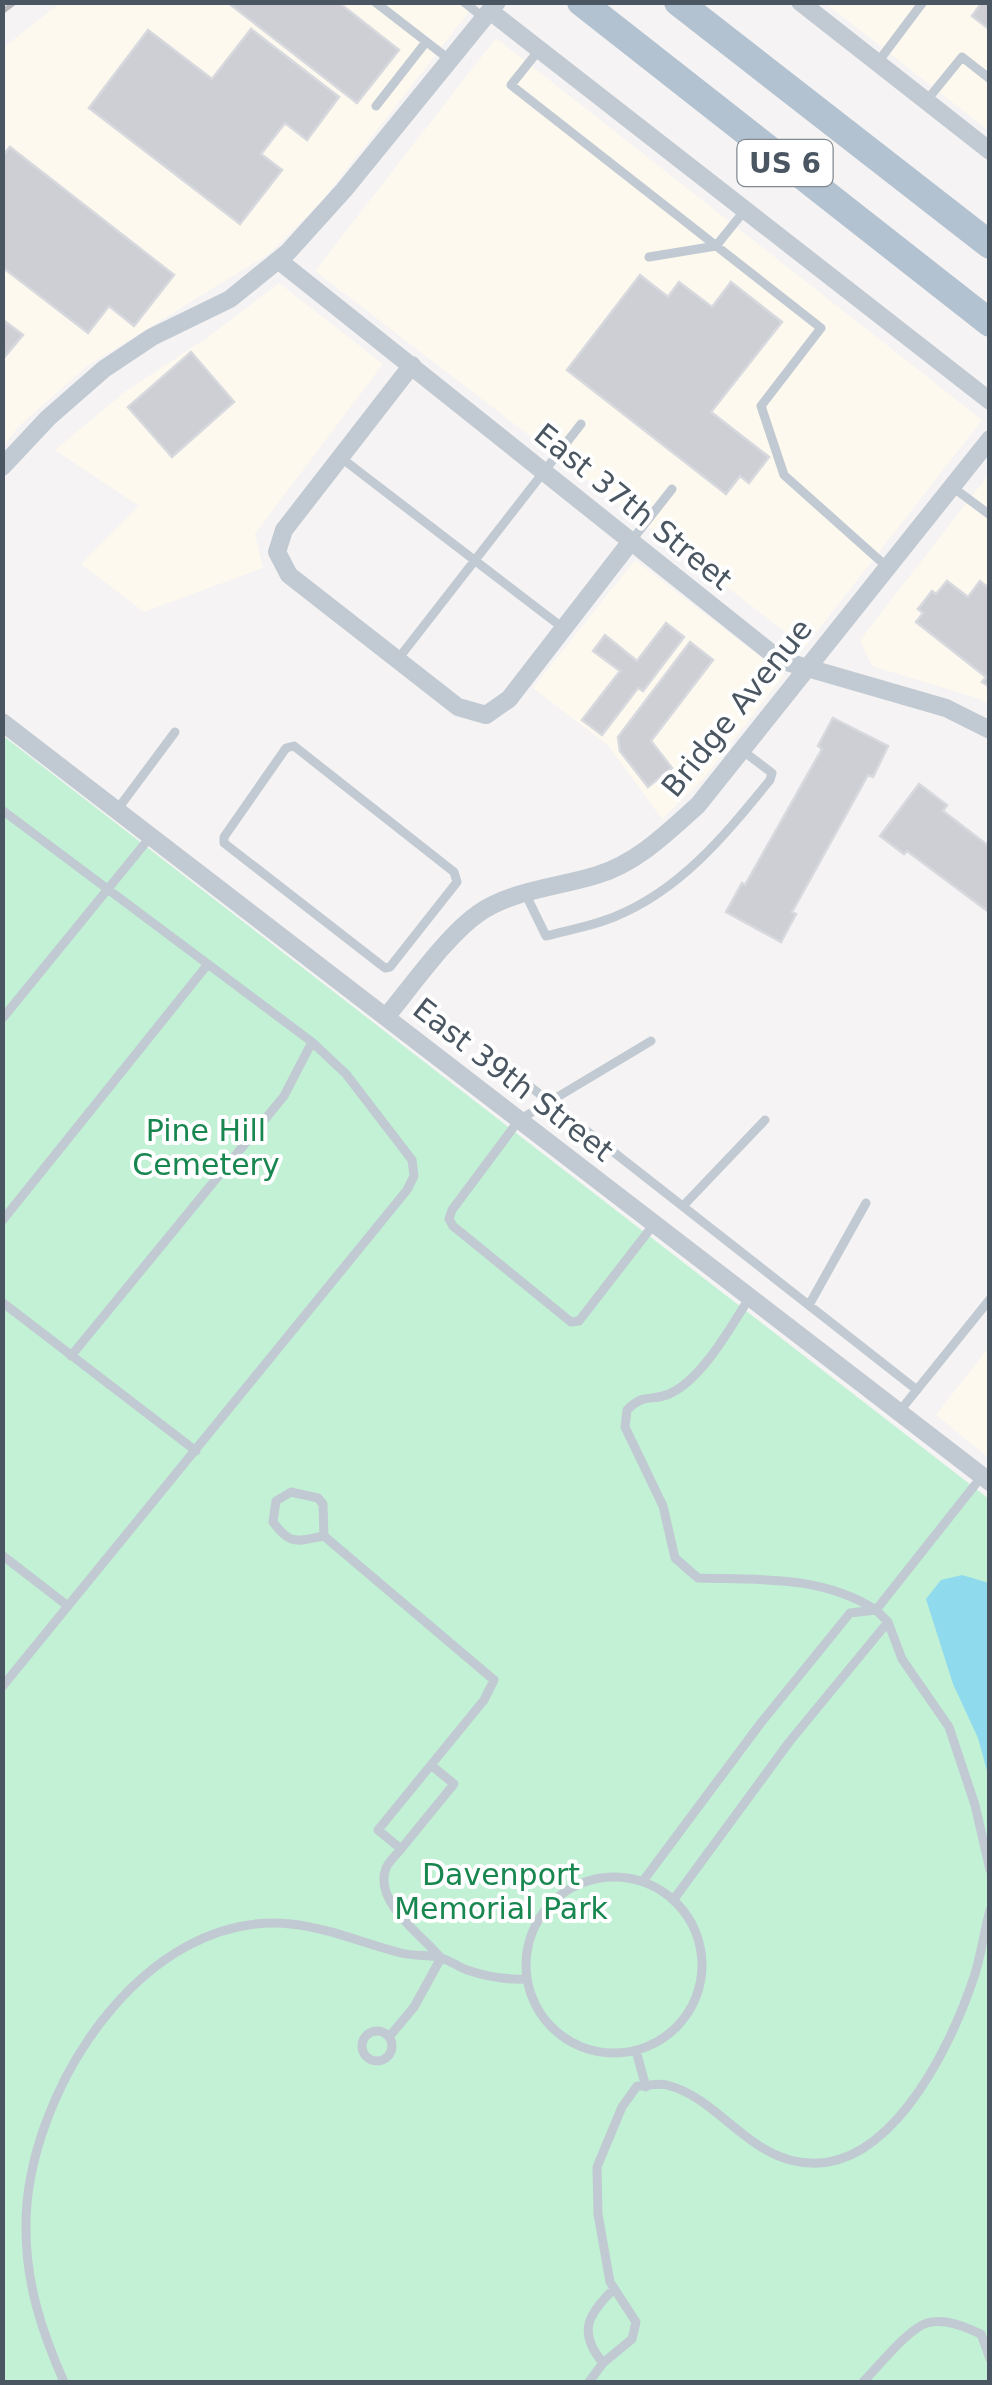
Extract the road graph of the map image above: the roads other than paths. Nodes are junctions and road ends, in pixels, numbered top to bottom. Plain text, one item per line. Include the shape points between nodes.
1 (375, 2) edge
2 (464, 2) edge
3 (581, 2) edge
4 (678, 2) edge
5 (800, 2) edge
6 (923, 2) edge
7 (490, 10) edge
8 (426, 42) junction
9 (539, 50) junction
10 (450, 60) junction
11 (878, 62) junction
12 (990, 79) edge
13 (928, 100) junction
14 (376, 106) dead end
15 (990, 150) edge
16 (746, 210) junction
17 (990, 245) edge
18 (716, 246) junction
19 (648, 257) dead end
20 (278, 260) junction
21 (990, 322) edge
22 (412, 366) junction
23 (990, 401) edge
24 (581, 424) dead end
25 (990, 439) edge
26 (340, 457) junction
27 (2, 467) edge
28 (544, 471) junction
29 (951, 486) junction
30 (672, 489) dead end
31 (989, 515) edge
32 (632, 540) junction
33 (475, 560) junction
34 (886, 566) junction
35 (563, 628) junction
36 (398, 660) junction
37 (807, 669) junction
38 (2, 722) edge
39 (990, 730) edge
40 (175, 732) dead end
41 (744, 752) junction
42 (2, 810) edge
43 (117, 810) junction
44 (151, 836) junction
45 (106, 890) junction
46 (525, 893) junction
47 (425, 925) junction
48 (448, 944) junction
49 (208, 964) junction
50 (386, 1018) junction
51 (2, 1019) edge
52 (651, 1041) dead end
53 (312, 1042) junction
54 (510, 1070) dead end
55 (550, 1102) junction
56 (519, 1120) junction
57 (766, 1120) dead end
58 (866, 1203) dead end
59 (683, 1206) junction
60 (2, 1221) edge
61 (654, 1224) junction
62 (750, 1298) junction
63 (990, 1299) edge
64 (2, 1302) edge
65 (810, 1305) junction
66 (71, 1356) junction
67 (917, 1390) junction
68 (899, 1412) junction
69 (196, 1451) junction
70 (986, 1479) edge
71 (324, 1536) junction
72 (2, 1555) edge
73 (68, 1606) junction
74 (876, 1610) junction
75 (888, 1622) junction
76 (2, 1687) edge
77 (430, 1765) junction
78 (401, 1849) junction
79 (990, 1870) edge
80 (644, 1881) junction
81 (674, 1899) junction
82 (990, 1910) edge
83 (441, 1958) junction
84 (526, 1980) junction
85 (389, 2036) dead end
86 (636, 2052) junction
87 (646, 2087) junction
88 (614, 2289) junction
89 (990, 2358) edge
90 (603, 2363) junction
91 (64, 2382) edge
92 (588, 2382) edge
93 (863, 2382) edge

1 - 8 lane
2 - 7 lane
3 - 21 main road, US 6
4 - 17 main road, US 6
5 - 11 street
6 - 11 lane
7 - 9 street
7 - 10 street
8 - 10 lane
8 - 14 lane
9 - 16 street
9 - 18 lane via 511,85
10 - 20 street
11 - 13 street
12 - 13 lane via 962,58
13 - 15 street
16 - 18 lane
16 - 23 street
18 - 19 lane
18 - 34 lane via 822,328 761,406 784,475
20 - 22 street, East 37th Street
20 - 27 street via 230,299 104,369
22 - 26 street
22 - 28 street, East 37th Street
24 - 28 lane
25 - 29 street, Bridge Avenue
26 - 33 lane
26 - 36 street via 284,530 277,552 289,575
28 - 32 street, East 37th Street
28 - 33 lane
29 - 31 lane
29 - 34 street, Bridge Avenue
30 - 32 lane
32 - 35 street
32 - 37 street, East 37th Street via 780,660
33 - 35 lane
33 - 36 lane
34 - 37 street, Bridge Avenue
35 - 36 street via 508,699 486,715 458,707
37 - 39 street, East 37th Street via 946,708
37 - 41 street, Bridge Avenue
38 - 43 street, East 39th Street
40 - 43 lane
41 - 46 street, Bridge Avenue via 650,848 601,874
41 - 46 lane via 772,773 770,780 688,872 658,894 613,917 546,936
42 - 45 lane
43 - 44 street, East 39th Street
44 - 45 lane
44 - 50 street, East 39th Street
45 - 49 lane
45 - 51 lane
46 - 48 street, Bridge Avenue via 479,912
47 - 47 lane via 458,882 454,872 294,746 286,748 224,843 385,968
47 - 48 lane
48 - 50 street, Bridge Avenue
49 - 53 lane
49 - 60 lane
50 - 56 street, East 39th Street
52 - 55 lane
53 - 66 lane via 284,1096
53 - 69 lane via 346,1074 412,1160 414,1176
54 - 55 lane
55 - 56 lane
55 - 59 lane
56 - 61 street, East 39th Street
56 - 61 lane via 449,1218 571,1322 579,1321
57 - 59 lane
58 - 65 lane
59 - 65 lane
61 - 62 street, East 39th Street
62 - 68 street, East 39th Street
62 - 74 lane via 706,1364 668,1394 640,1397 626,1410 625,1427 663,1506 676,1558 698,1578 828,1586
63 - 67 lane
64 - 66 lane
65 - 67 lane
66 - 69 lane
67 - 68 lane
68 - 70 street, East 39th Street
69 - 73 lane
70 - 74 lane
71 - 71 lane via 318,1498 291,1492 276,1502 274,1522 286,1539
71 - 77 lane via 494,1680
72 - 73 lane
73 - 76 lane
74 - 75 lane
74 - 80 lane via 850,1614
75 - 79 lane via 902,1659 949,1727
75 - 81 lane
77 - 78 lane via 378,1830
77 - 78 lane via 454,1784
78 - 83 lane via 386,1867 384,1887 395,1910
80 - 81 lane
80 - 84 lane via 616,1876 580,1883 555,1898 533,1928
81 - 86 lane via 697,1932 700,1990 687,2018
82 - 87 lane via 974,1976 944,2050 887,2131 855,2153 831,2162 792,2161 737,2132 696,2097 668,2085
83 - 84 lane
83 - 85 lane
83 - 91 lane via 291,1924 250,1925 204,1938 122,1996 58,2086 32,2160 30,2285
84 - 86 lane via 551,2027 578,2046
86 - 87 lane
87 - 88 lane via 636,2086 622,2107 596,2167
88 - 90 lane via 594,2308 587,2332
88 - 90 lane via 636,2322 632,2339
89 - 93 lane via 981,2334 954,2322 927,2323
90 - 92 lane

